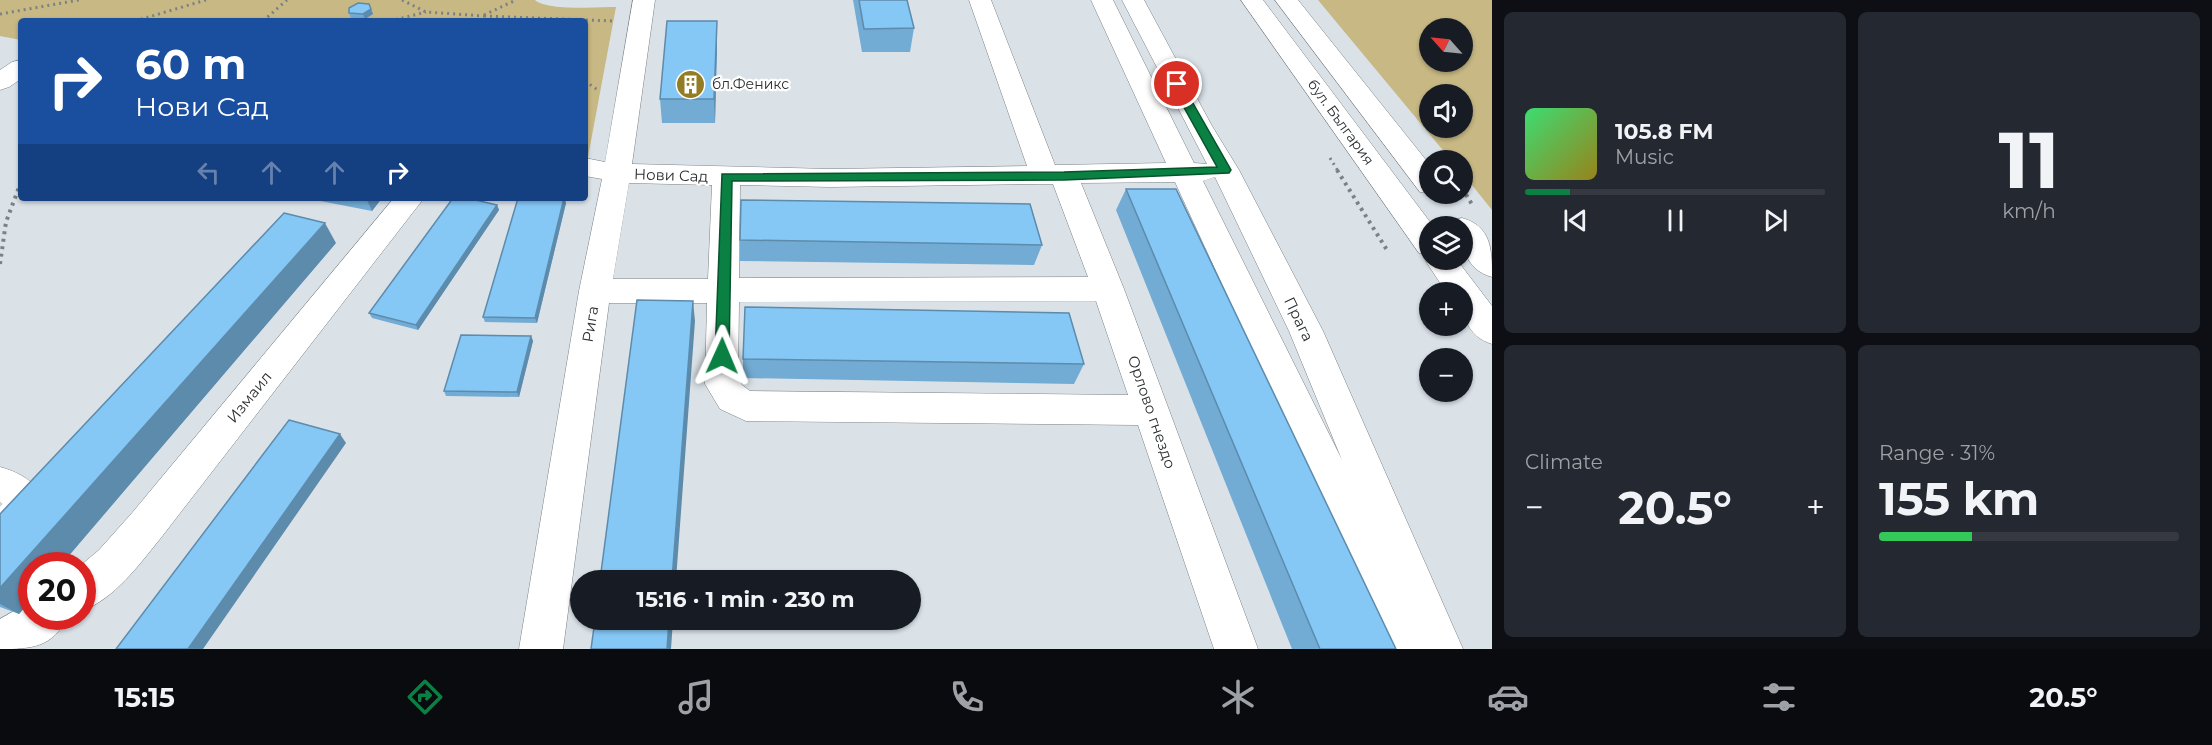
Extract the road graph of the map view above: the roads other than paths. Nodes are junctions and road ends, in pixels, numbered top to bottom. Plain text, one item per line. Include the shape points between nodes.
1 (644, 0) edge
2 (980, 0) edge
3 (1102, 0) edge
4 (1133, 0) edge
5 (1252, 0) edge
6 (1286, 0) edge
7 (18, 69) edge
8 (0, 82) edge
9 (588, 168) edge
10 (1225, 170) junction
11 (1419, 171) edge
12 (617, 173) junction
13 (1185, 173) junction
14 (1055, 176) junction
15 (726, 177) junction
16 (408, 201) edge
17 (1444, 204) edge
18 (1453, 216) edge
19 (1419, 230) edge
20 (1473, 241) edge
21 (1492, 266) edge
22 (1447, 270) edge
23 (1108, 289) junction
24 (595, 291) junction
25 (723, 291) junction
26 (1492, 331) edge
27 (1151, 410) junction
28 (0, 484) edge
29 (0, 534) edge
30 (96, 579) edge
31 (23, 630) edge
32 (0, 644) edge
33 (541, 649) edge
34 (1236, 649) edge
35 (1413, 649) edge
36 (1441, 649) edge

1 - 12 main road, Рига
2 - 14 main road, Орлово гнездо
3 - 13 main road
4 - 10 main road, Прага
5 - 19 main road, бул. България
6 - 11 main road, бул. България
7 - 8 main road
9 - 12 main road, Нови Сад
10 - 13 main road, Нови Сад
10 - 36 main road, Прага via 1306,331
12 - 15 main road, Нови Сад
12 - 24 main road, Рига
13 - 14 main road, Нови Сад
13 - 35 main road
14 - 15 main road, Нови Сад
14 - 23 main road, Орлово гнездо
15 - 25 main road
16 - 30 main road, Измаил via 146,526
17 - 18 main road
20 - 21 main road
22 - 26 main road
23 - 25 main road
23 - 27 main road, Орлово гнездо
24 - 25 main road
24 - 33 main road, Рига
25 - 27 main road via 721,378 724,390 734,401 746,406
27 - 34 main road, Орлово гнездо
28 - 29 main road via 11,487 23,499 21,512
31 - 32 main road

